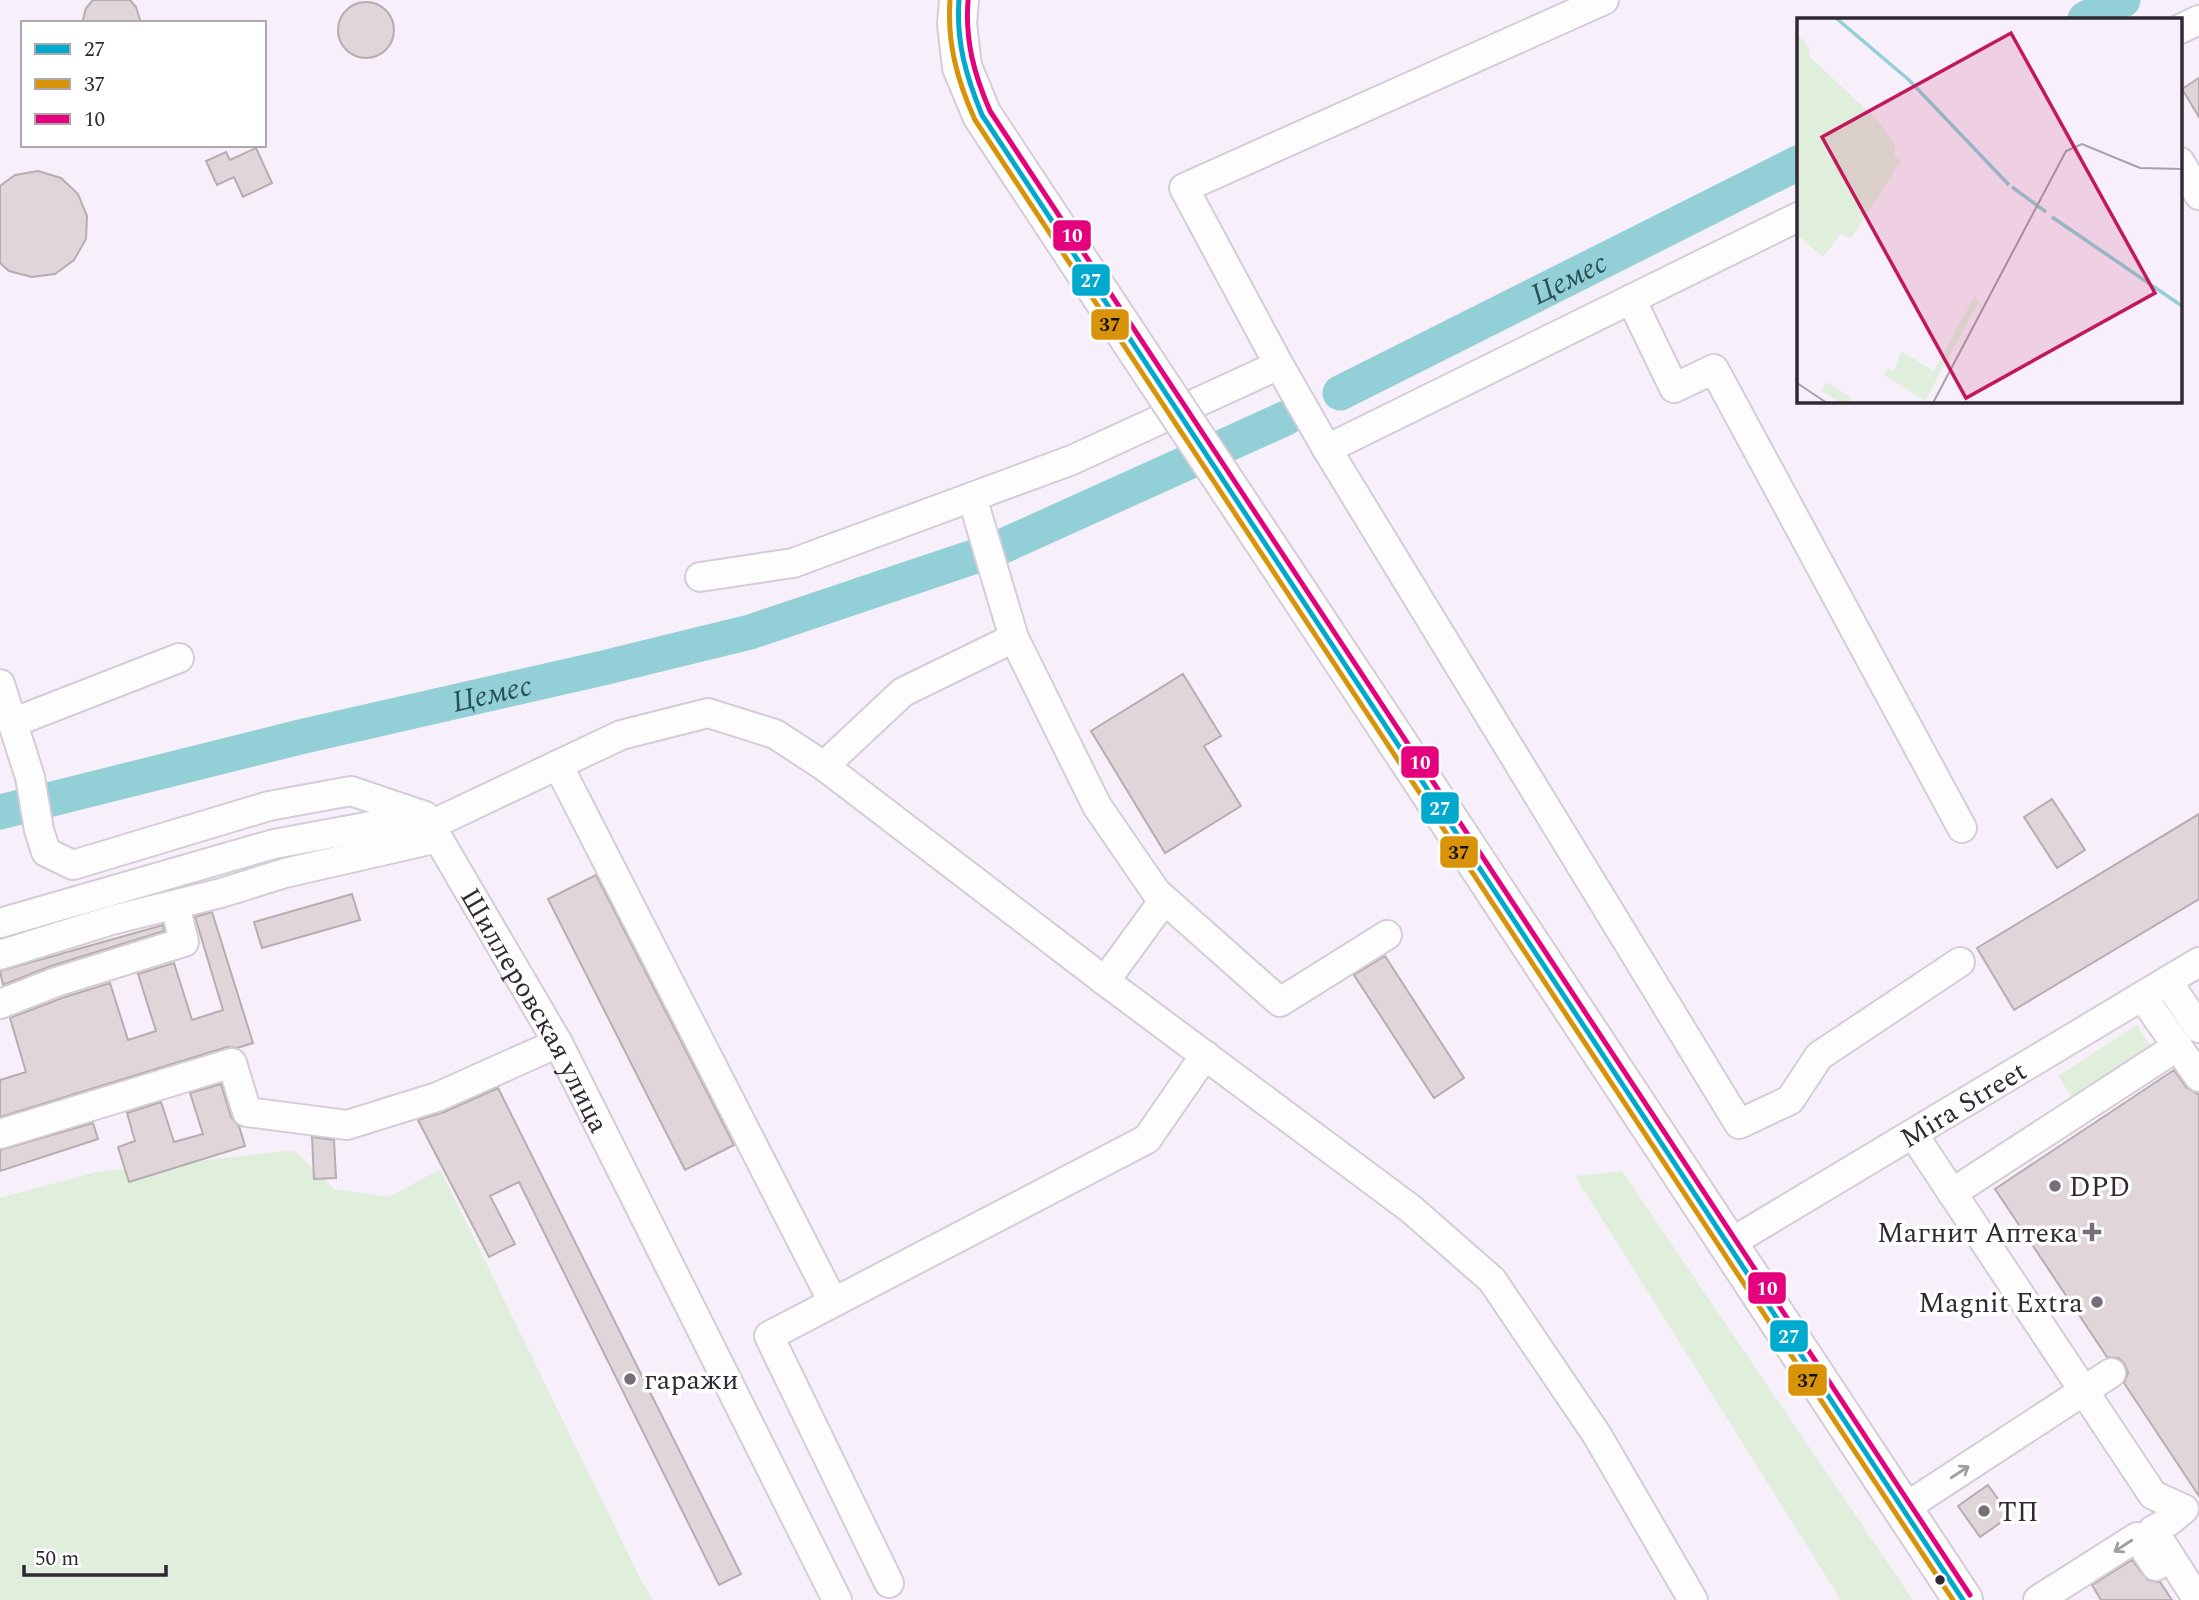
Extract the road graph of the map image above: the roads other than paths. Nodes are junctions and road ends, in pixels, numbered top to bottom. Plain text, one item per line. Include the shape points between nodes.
1 (959, 0) edge
2 (1604, 0) edge
3 (2199, 20) edge
4 (2182, 28) edge
5 (2182, 165) edge
6 (2199, 195) edge
7 (1797, 217) edge
8 (1631, 299) junction
9 (1279, 365) junction
10 (1327, 449) junction
11 (972, 496) junction
12 (700, 577) dead end
13 (1014, 638) junction
14 (179, 658) dead end
15 (0, 684) edge
16 (12, 723) junction
17 (558, 765) junction
18 (824, 766) junction
19 (431, 826) junction
20 (1962, 828) dead end
21 (1164, 900) junction
22 (175, 905) junction
23 (0, 923) edge
24 (1387, 935) dead end
25 (0, 956) edge
26 (1960, 962) dead end
27 (2199, 962) edge
28 (1105, 981) junction
29 (2167, 981) junction
30 (2143, 996) junction
31 (0, 1004) edge
32 (2199, 1028) edge
33 (558, 1043) junction
34 (2178, 1046) junction
35 (1205, 1055) junction
36 (2199, 1077) edge
37 (0, 1133) edge
38 (1913, 1134) junction
39 (1952, 1193) junction
40 (1727, 1245) junction
41 (833, 1303) junction
42 (2111, 1373) dead end
43 (2083, 1392) junction
44 (1903, 1509) junction
45 (889, 1583) dead end
46 (2054, 1596) edge
47 (837, 1600) edge
48 (1693, 1600) edge
49 (1964, 1600) edge
50 (2179, 1600) edge
51 (2198, 1600) edge

1 - 40 highway, bridge via 962,67 982,116
2 - 9 street via 1184,188
3 - 4 street
5 - 6 street
7 - 8 street
8 - 10 street
8 - 20 street via 1674,388 1714,369
9 - 10 street
9 - 11 street via 1072,460
10 - 26 street via 1739,1124 1790,1100 1819,1056
11 - 12 street via 793,563
11 - 13 street
13 - 18 street via 903,692
13 - 21 street via 1097,806
14 - 16 street
15 - 16 street
16 - 19 street via 30,777 46,852 73,865 269,806 351,791
17 - 18 street via 621,735 708,713 775,734
17 - 19 street
17 - 41 street
18 - 28 street
19 - 22 street
19 - 23 street via 274,844
19 - 33 street, Шиллеровская улица
21 - 24 street via 1280,1002
21 - 28 street
22 - 25 street
22 - 31 street via 184,942
27 - 29 street, Mira Street
28 - 35 street
29 - 30 street, Mira Street
29 - 32 street
30 - 34 street
30 - 38 street, Mira Street
33 - 37 street via 437,1097 347,1125 247,1112 232,1063
33 - 47 street, Шиллеровская улица
34 - 36 street
34 - 39 street
35 - 41 street via 1147,1139
35 - 48 street via 1411,1209 1492,1280 1597,1435
38 - 39 street
38 - 40 street, Mira Street
39 - 43 street
40 - 44 highway
41 - 45 street via 769,1336
42 - 43 street
44 -> 43 street
43 - 51 street via 2153,1495 2184,1509 2153,1530
44 - 49 highway
50 -> 46 street via 2137,1537

